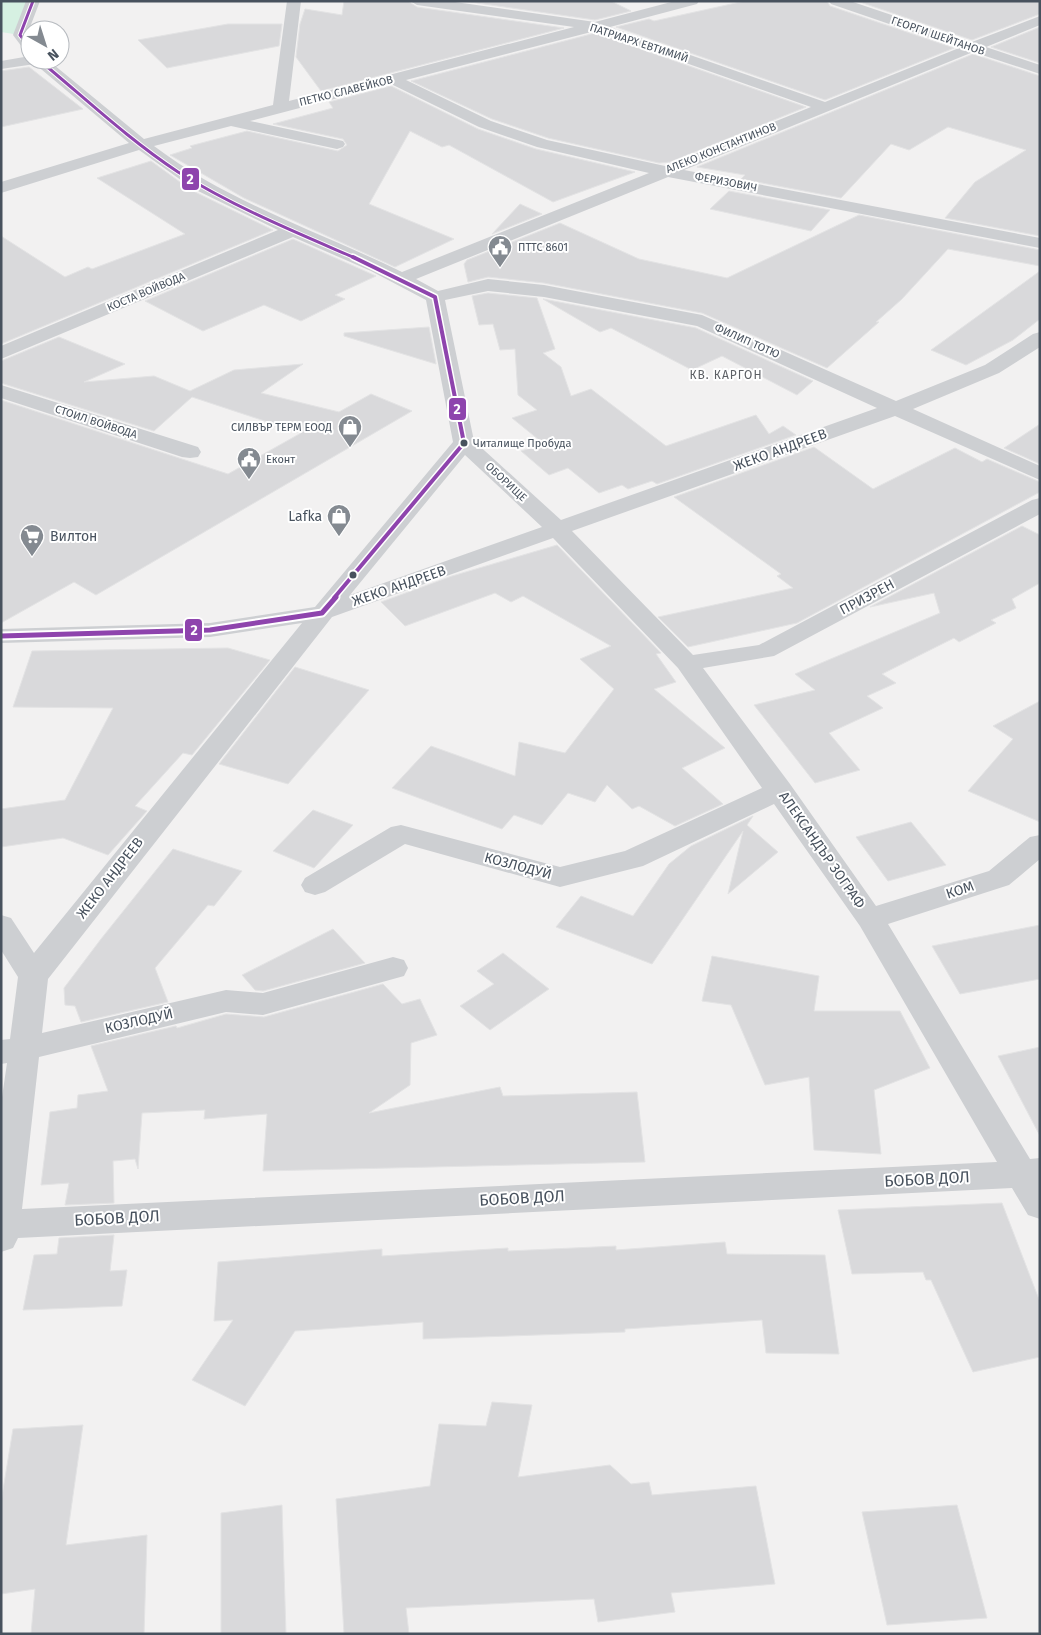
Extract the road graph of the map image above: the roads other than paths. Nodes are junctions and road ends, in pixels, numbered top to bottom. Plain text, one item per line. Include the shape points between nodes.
1 (34, 1) edge
2 (294, 1) edge
3 (416, 1) edge
4 (692, 1) edge
5 (836, 1) edge
6 (26, 20) edge
7 (1040, 20) edge
8 (595, 26) junction
9 (971, 48) junction
10 (20, 62) edge
11 (1, 65) edge
12 (51, 70) edge
13 (1040, 70) edge
14 (394, 79) junction
15 (826, 106) junction
16 (280, 108) junction
17 (231, 122) junction
18 (142, 144) junction
19 (337, 144) dead end
20 (664, 171) junction
21 (1, 188) edge
22 (290, 231) junction
23 (1038, 241) edge
24 (402, 278) junction
25 (435, 297) junction
26 (1040, 338) edge
27 (1, 353) edge
28 (1, 391) edge
29 (897, 408) junction
30 (464, 443) junction
31 (190, 452) dead end
32 (1040, 474) edge
33 (1040, 506) edge
34 (558, 530) junction
35 (322, 613) junction
36 (1, 636) edge
37 (687, 663) junction
38 (780, 790) junction
39 (1040, 844) edge
40 (315, 885) dead end
41 (870, 919) junction
42 (1, 925) edge
43 (393, 968) dead end
44 (33, 976) junction
45 (13, 1051) edge
46 (1031, 1172) edge
47 (1040, 1205) edge
48 (3, 1231) edge

1 - 6 street
2 - 16 street
3 - 8 street, ПАТРИАРХ ЕВТИМИЙ
4 - 8 street, ПЕТКО СЛАВЕЙКОВ
5 - 9 street, ГЕОРГИ ШЕЙТАНОВ
7 - 9 street, АЛЕКО КОНСТАНТИНОВ
8 - 14 street, ПЕТКО СЛАВЕЙКОВ
8 - 15 street, ПАТРИАРХ ЕВТИМИЙ
9 - 13 street, ГЕОРГИ ШЕЙТАНОВ
9 - 15 street, АЛЕКО КОНСТАНТИНОВ
10 - 11 street
12 - 18 street
14 - 16 street, ПЕТКО СЛАВЕЙКОВ
14 - 20 street, ФЕРИЗОВИЧ via 485,124 543,144
15 - 20 street, АЛЕКО КОНСТАНТИНОВ
16 - 17 street, ПЕТКО СЛАВЕЙКОВ
17 - 18 street, ПЕТКО СЛАВЕЙКОВ
17 - 19 street
18 - 21 street, ПЕТКО СЛАВЕЙКОВ
18 - 22 street via 198,184
20 - 23 street, ФЕРИЗОВИЧ
20 - 24 street, АЛЕКО КОНСТАНТИНОВ
22 - 24 street
22 - 27 street, КОСТА ВОЙВОДА
24 - 25 street
25 - 29 street, ФИЛИП ТОТЮ via 488,285 544,291 702,321
25 - 30 street
26 - 29 street, ЖЕКО АНДРЕЕВ via 992,369
28 - 31 street, СТОИЛ ВОЙВОДА
29 - 32 street, ФИЛИП ТОТЮ
29 - 34 street, ЖЕКО АНДРЕЕВ
30 - 34 street, ОБОРИЩЕ
30 - 35 street
33 - 37 street, ПРИЗРЕН via 765,651
34 - 35 street, ЖЕКО АНДРЕЕВ
34 - 37 street, АЛЕКСАНДЪР ЗОГРАФ
35 - 36 street via 210,630
35 - 44 street, ЖЕКО АНДРЕЕВ
37 - 38 street, АЛЕКСАНДЪР ЗОГРАФ
38 - 40 street, КОЗЛОДУЙ via 633,859 560,877 401,834
38 - 41 street, АЛЕКСАНДЪР ЗОГРАФ
39 - 41 street, КОМ via 999,878
41 - 46 street, АЛЕКСАНДЪР ЗОГРАФ
42 - 44 street
43 - 45 street, КОЗЛОДУЙ via 263,1004 226,1001
44 - 45 street
45 - 48 street
46 - 47 street, АЛЕКСАНДЪР ЗОГРАФ
46 - 48 street, БОБОВ ДОЛ

